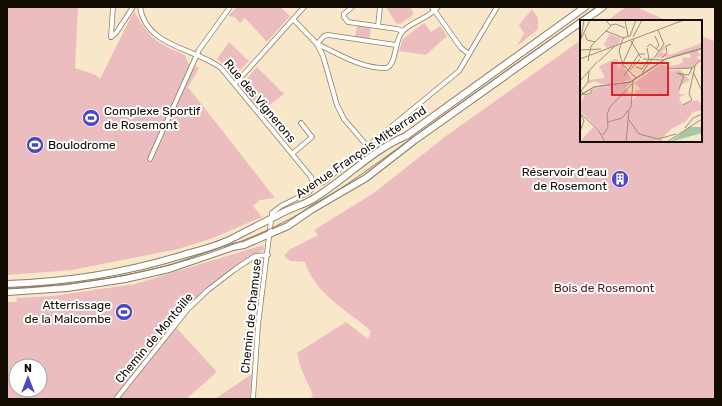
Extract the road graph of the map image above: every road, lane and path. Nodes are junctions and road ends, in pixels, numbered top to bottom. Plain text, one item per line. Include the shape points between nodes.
1 (113, 7) edge
2 (133, 7) edge
3 (140, 7) edge
4 (230, 7) edge
5 (304, 7) edge
6 (352, 7) edge
7 (380, 7) edge
8 (438, 7) edge
9 (497, 7) edge
10 (585, 7) edge
11 (603, 7) edge
12 (433, 9) edge
13 (294, 19) junction
14 (585, 20) edge
15 (580, 23) edge
16 (378, 26) junction
17 (402, 32) junction
18 (317, 44) junction
19 (396, 45) junction
20 (469, 54) junction
21 (197, 55) junction
22 (235, 84) junction
23 (301, 123) dead end
24 (368, 147) junction
25 (292, 154) junction
26 (150, 159) dead end
27 (314, 186) junction
28 (270, 220) junction
29 (269, 235) junction
30 (268, 255) junction
31 (7, 284) edge
32 (7, 292) edge
33 (116, 399) edge
34 (253, 399) edge

1 - 2 street via 111,37
3 - 21 street, Rue des Vignerons via 148,27 160,38
4 - 21 street
5 - 13 street
6 - 16 street via 344,14 345,20
7 - 16 street
8 - 12 street
9 - 20 street
10 - 28 main road, Avenue François Mitterrand via 337,184 294,210
11 - 14 main road, Avenue François Mitterrand
12 - 17 street
12 - 20 street via 461,48
13 - 18 street
13 - 22 street
15 - 29 main road, Avenue François Mitterrand via 415,140 366,178
16 - 17 street
17 - 19 street
18 - 19 street via 328,35
18 - 19 street via 341,57 382,69 391,65
18 - 24 street via 337,105 344,119
20 - 24 street via 459,71
21 - 22 street, Rue des Vignerons via 221,68
21 - 26 street
22 - 25 street, Rue des Vignerons
23 - 25 street, Rue des Vignerons via 312,137
24 - 27 street via 324,182
25 - 27 street, Rue des Vignerons via 311,177
27 - 28 street via 310,192 275,210
28 - 29 street, Chemin de Chamuse
28 - 31 main road, Avenue François Mitterrand via 204,249 122,271 63,281
29 - 30 street, Chemin de Chamuse
29 - 32 main road, Avenue François Mitterrand via 169,269 124,280 67,288
30 - 33 street, Chemin de Montoille via 255,256 208,290 188,309
30 - 34 street, Chemin de Chamuse via 258,324

